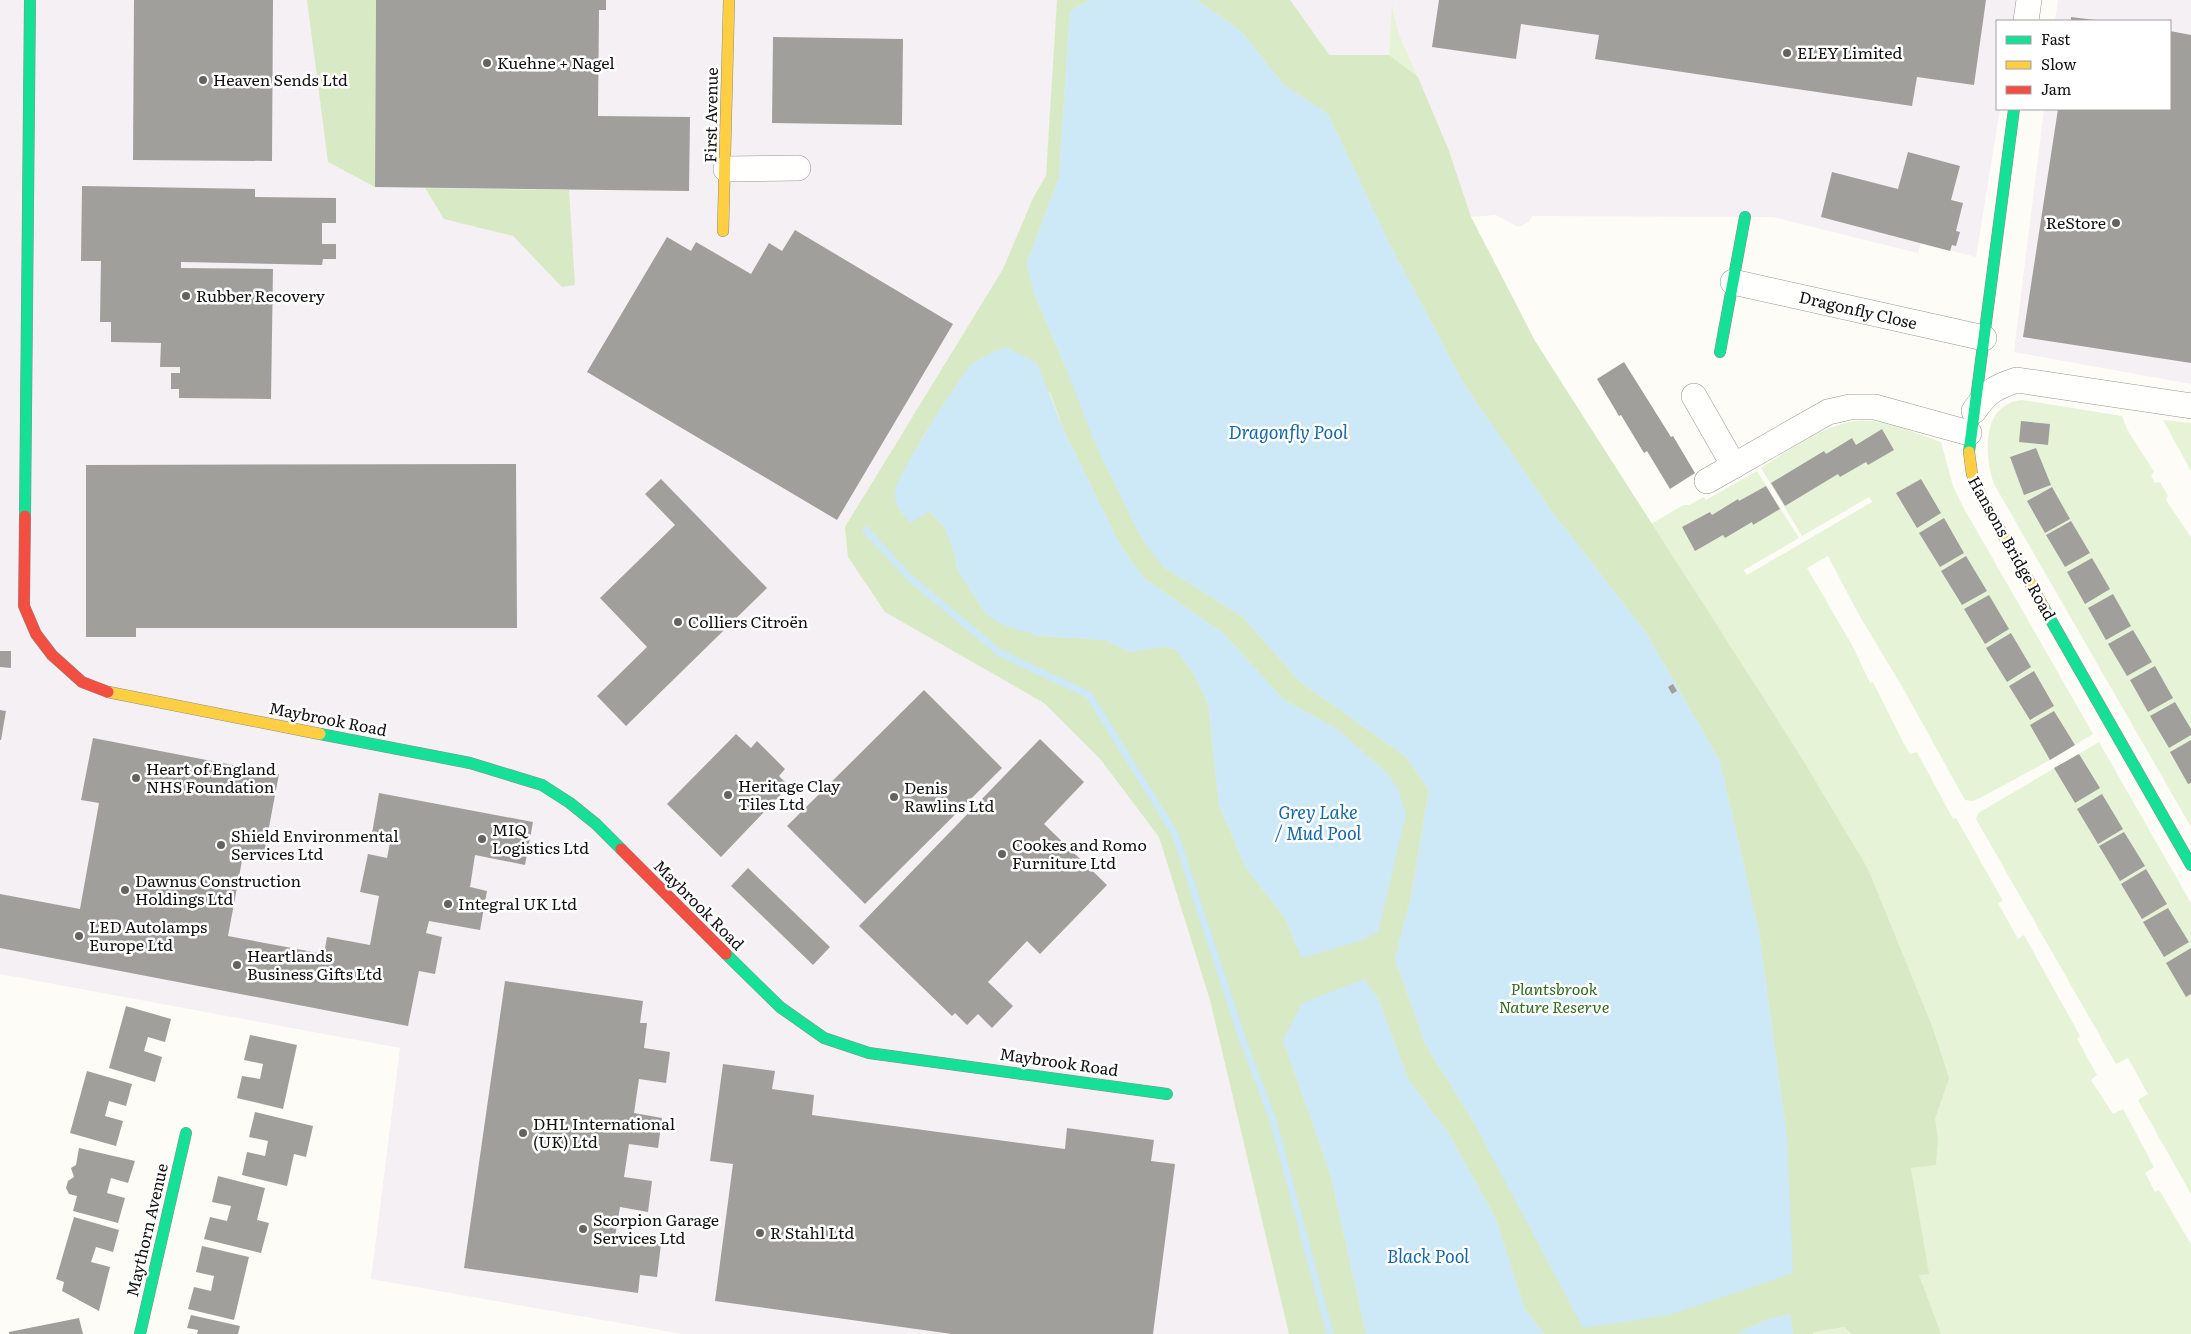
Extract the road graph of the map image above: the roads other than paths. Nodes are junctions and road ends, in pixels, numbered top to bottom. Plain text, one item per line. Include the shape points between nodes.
1 (30, 0) edge
2 (729, 0) edge
3 (2029, 0) edge
4 (2026, 20) edge
5 (2014, 110) edge
6 (798, 168) dead end
7 (726, 170) junction
8 (1745, 217) dead end
9 (723, 231) dead end
10 (1733, 282) junction
11 (1984, 338) junction
12 (1720, 352) dead end
13 (1694, 396) dead end
14 (2191, 406) edge
15 (1972, 422) junction
16 (1734, 466) junction
17 (1707, 481) dead end
18 (2191, 865) edge
19 (1167, 1094) dead end
20 (186, 1133) dead end
21 (140, 1334) edge

1 - 19 street, Maybrook Road via 24,606 36,634 52,655 82,682 108,692 470,763 542,785 596,824 765,994 824,1038 869,1053
2 - 7 street, First Avenue
3 - 4 street
5 - 11 street, Hansons Bridge Road
6 - 7 street
7 - 9 street, First Avenue
8 - 10 street
10 - 11 street, Dragonfly Close
10 - 12 street
11 - 15 street, Hansons Bridge Road
13 - 16 street
14 - 15 street via 2017,380 1985,395
15 - 16 street via 1875,406 1850,407 1828,412
15 - 18 street, Hansons Bridge Road via 1969,470 1975,485
16 - 17 street
20 - 21 street, Maythorn Avenue

